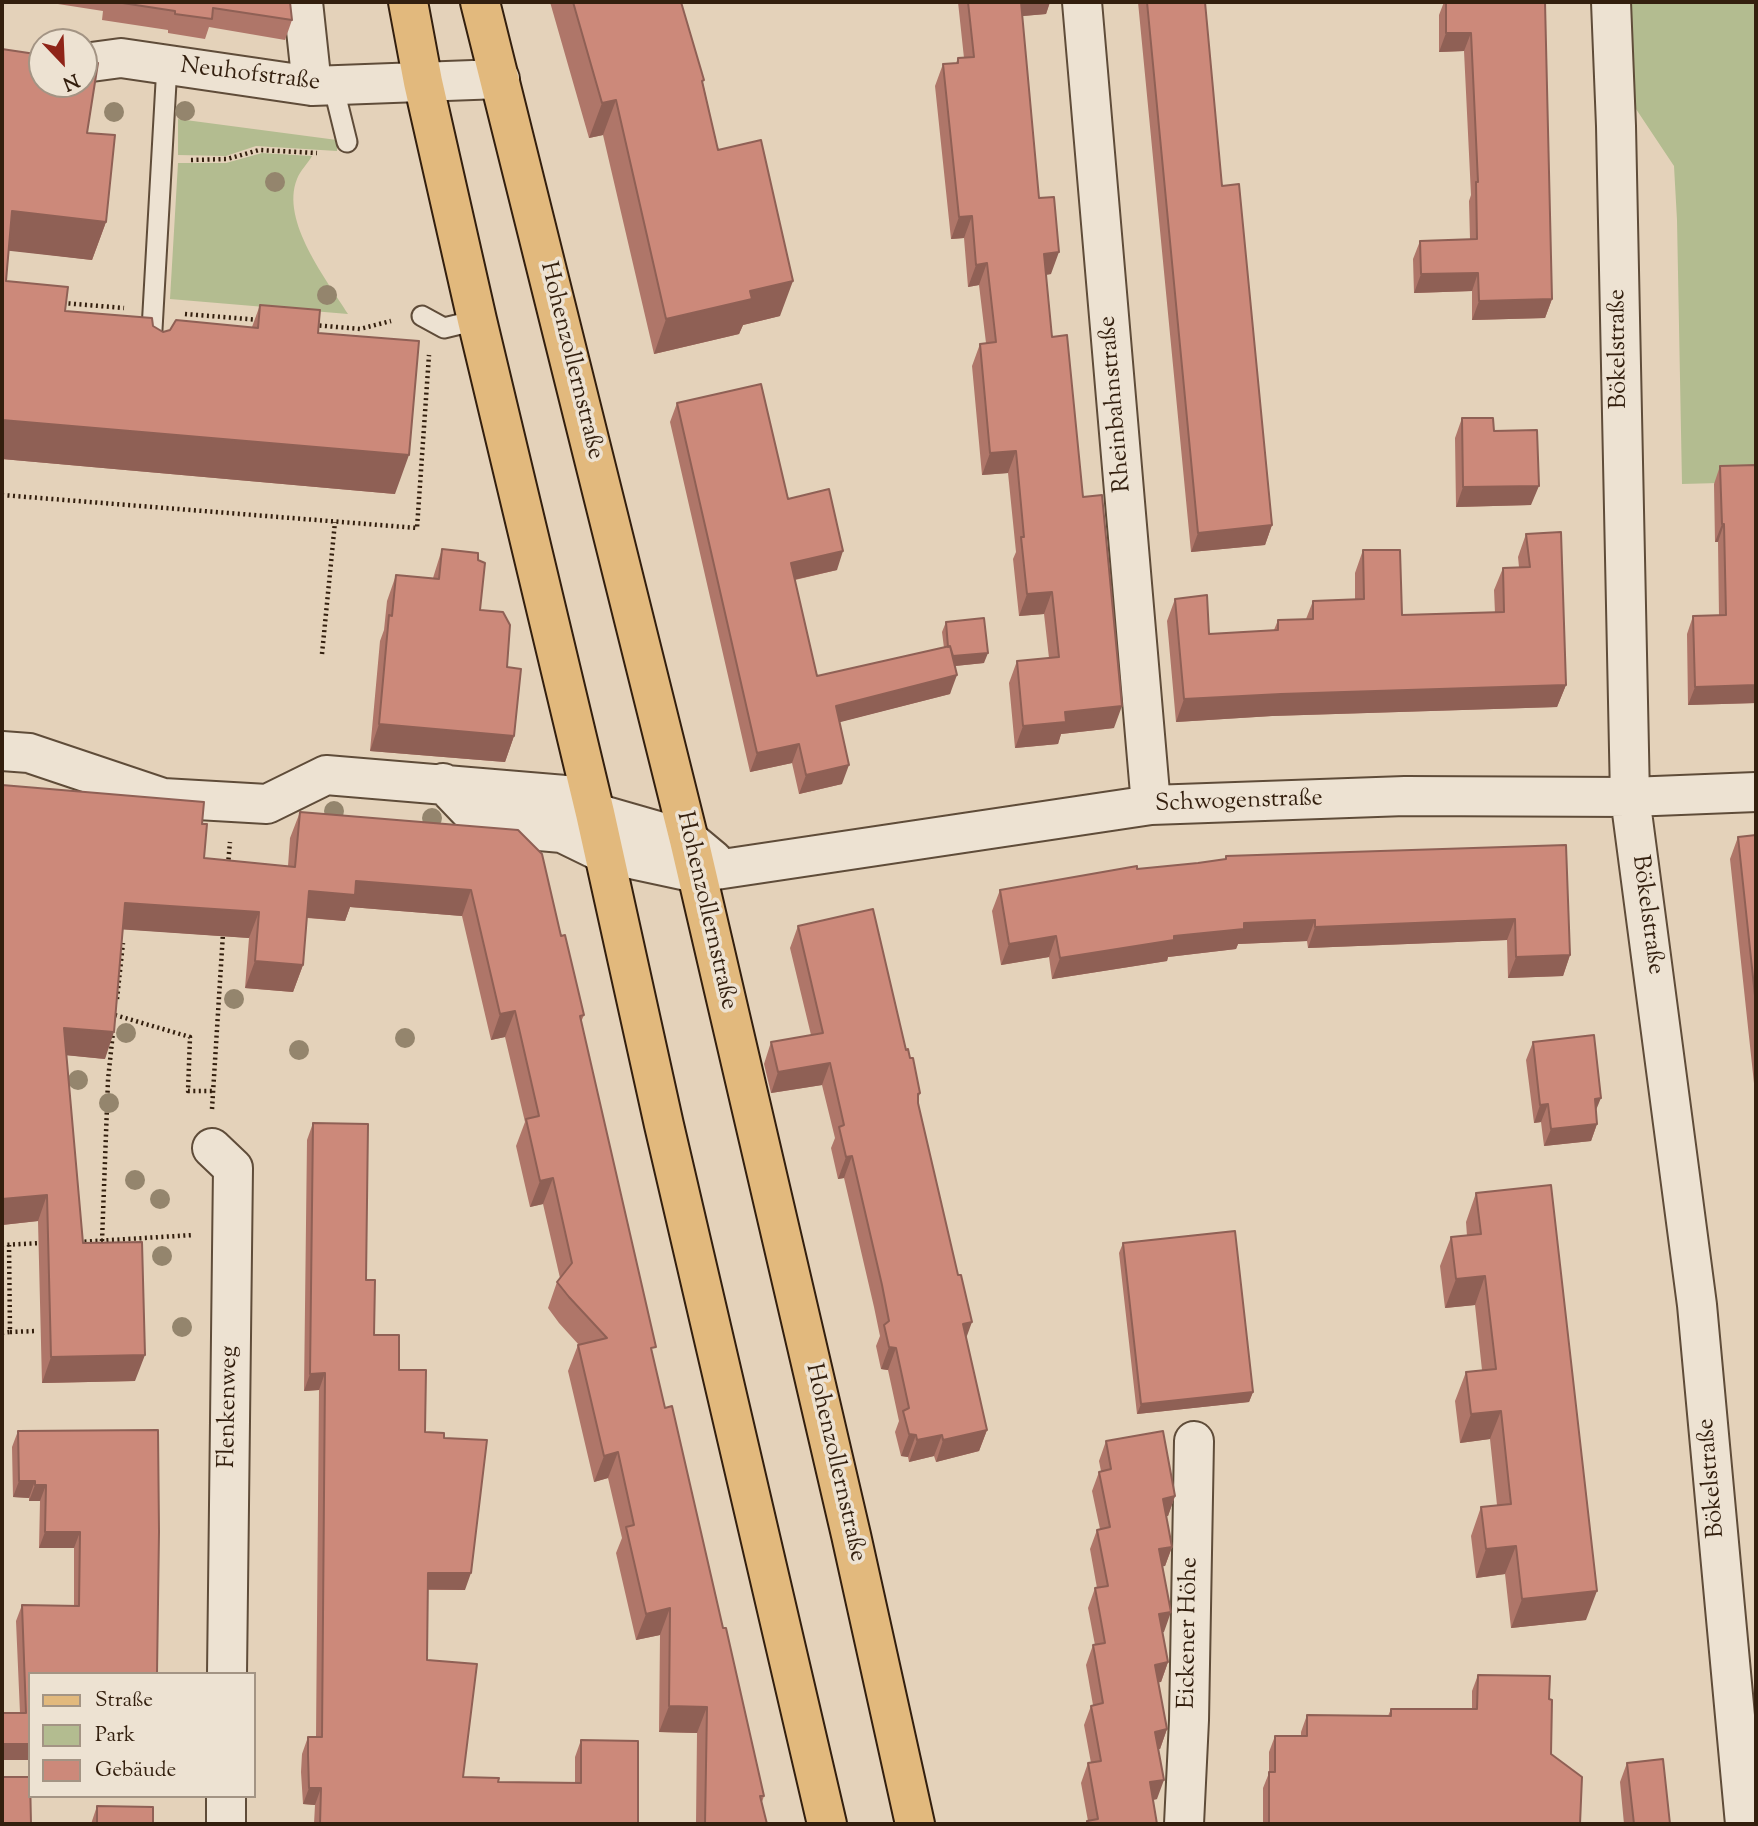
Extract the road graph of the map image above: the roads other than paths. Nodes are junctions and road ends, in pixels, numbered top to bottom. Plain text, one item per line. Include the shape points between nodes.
1 (303, 2) edge
2 (408, 2) edge
3 (480, 2) edge
4 (1082, 2) edge
5 (1611, 2) edge
6 (98, 61) edge
7 (167, 65) junction
8 (500, 79) junction
9 (423, 82) junction
10 (322, 86) junction
11 (347, 142) dead end
12 (422, 316) dead end
13 (477, 320) junction
14 (150, 358) edge
15 (2, 751) edge
16 (443, 783) junction
17 (1756, 792) edge
18 (1630, 797) junction
19 (1151, 805) junction
20 (595, 813) junction
21 (603, 853) junction
22 (703, 861) junction
23 (212, 1148) road end
24 (1194, 1441) dead end
25 (227, 1672) edge
26 (226, 1798) edge
27 (226, 1824) edge
28 (827, 1824) edge
29 (915, 1824) edge
30 (1184, 1824) edge
31 (1745, 1824) edge

1 - 10 street
2 - 9 main road
3 - 8 main road, Hohenzollernstraße
4 - 19 street, Rheinbahnstraße
5 - 18 street, Bökelstraße
6 - 7 street, Neuhofstraße via 121,58
7 - 10 street, Neuhofstraße
7 - 14 lane
8 - 9 street, Neuhofstraße
8 - 22 main road, Hohenzollernstraße
9 - 10 street, Neuhofstraße
9 - 13 main road
10 - 11 lane
12 - 13 lane via 444,328
13 - 20 main road
15 - 16 street, Schwogenstraße via 29,753 163,798 267,804 326,775
16 - 20 street, Schwogenstraße via 565,794
16 - 21 street, Schwogenstraße via 484,826 562,832
17 - 18 street, Schwogenstraße
18 - 19 street, Schwogenstraße via 1405,796
18 - 31 street, Bökelstraße via 1697,1305
19 - 22 street, Schwogenstraße
20 - 21 main road
20 - 22 street, Schwogenstraße
21 - 22 street, Schwogenstraße
21 - 28 main road
22 - 29 main road, Hohenzollernstraße
23 - 25 street, Flenkenweg via 233,1168
24 - 30 street, Eickener Höhe
26 - 27 street

